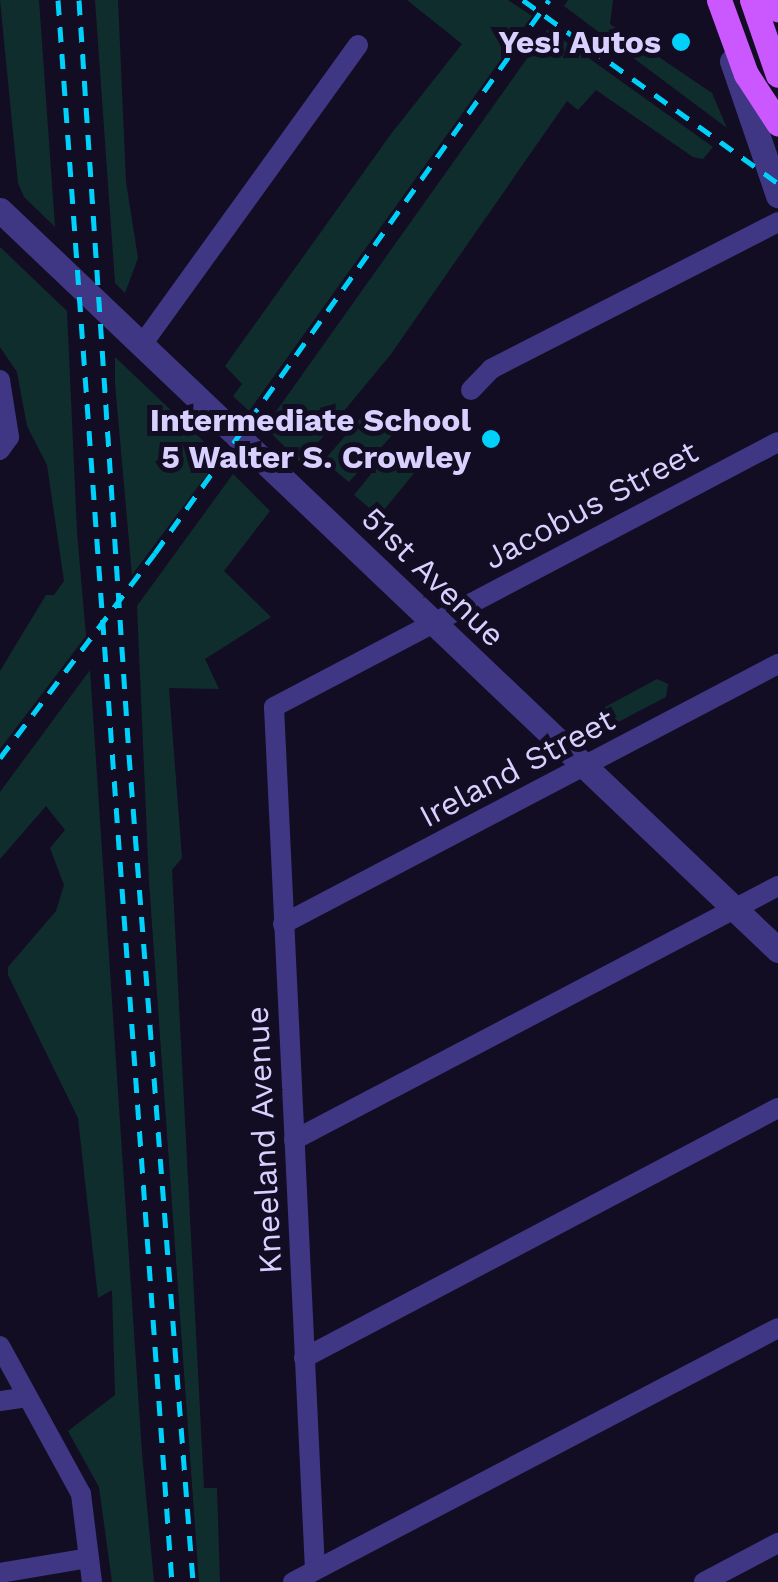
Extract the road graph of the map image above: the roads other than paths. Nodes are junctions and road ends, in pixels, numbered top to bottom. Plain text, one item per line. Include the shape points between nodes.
1 (710, 0) edge
2 (719, 0) edge
3 (752, 0) edge
4 (775, 0) edge
5 (778, 10) edge
6 (358, 46) dead end
7 (778, 74) edge
8 (778, 123) edge
9 (778, 195) edge
10 (0, 210) edge
11 (778, 222) edge
12 (140, 346) junction
13 (1, 381) edge
14 (470, 390) dead end
15 (778, 442) edge
16 (0, 450) edge
17 (433, 622) junction
18 (778, 664) edge
19 (274, 707) joint
20 (584, 766) junction
21 (778, 886) edge
22 (734, 908) junction
23 (282, 924) junction
24 (778, 950) edge
25 (778, 1108) edge
26 (294, 1140) junction
27 (778, 1328) edge
28 (0, 1346) edge
29 (304, 1358) junction
30 (28, 1398) junction
31 (0, 1401) edge
32 (778, 1543) edge
33 (89, 1558) junction
34 (315, 1570) junction
35 (0, 1572) edge
36 (92, 1582) edge
37 (293, 1582) edge
38 (704, 1582) edge

1 - 9 street
2 - 8 main road via 750,82
3 - 7 main road
4 - 5 main road
6 - 12 street
10 - 12 street, 51st Avenue
11 - 14 street via 491,369
12 - 17 street, 51st Avenue
13 - 16 street via 9,437
15 - 17 street, Jacobus Street
17 - 19 street, Jacobus Street
17 - 20 street, 51st Avenue
18 - 20 street, Ireland Street
19 - 23 street, Kneeland Avenue
20 - 22 street, 51st Avenue
20 - 23 street, Ireland Street
21 - 22 street
22 - 24 street, 51st Avenue
22 - 26 street
23 - 26 street, Kneeland Avenue
25 - 29 street
26 - 29 street, Kneeland Avenue
27 - 34 street
28 - 30 street
29 - 34 street, Kneeland Avenue
30 - 31 street
30 - 33 street via 81,1494
32 - 38 street
33 - 35 street
33 - 36 street
34 - 37 street

